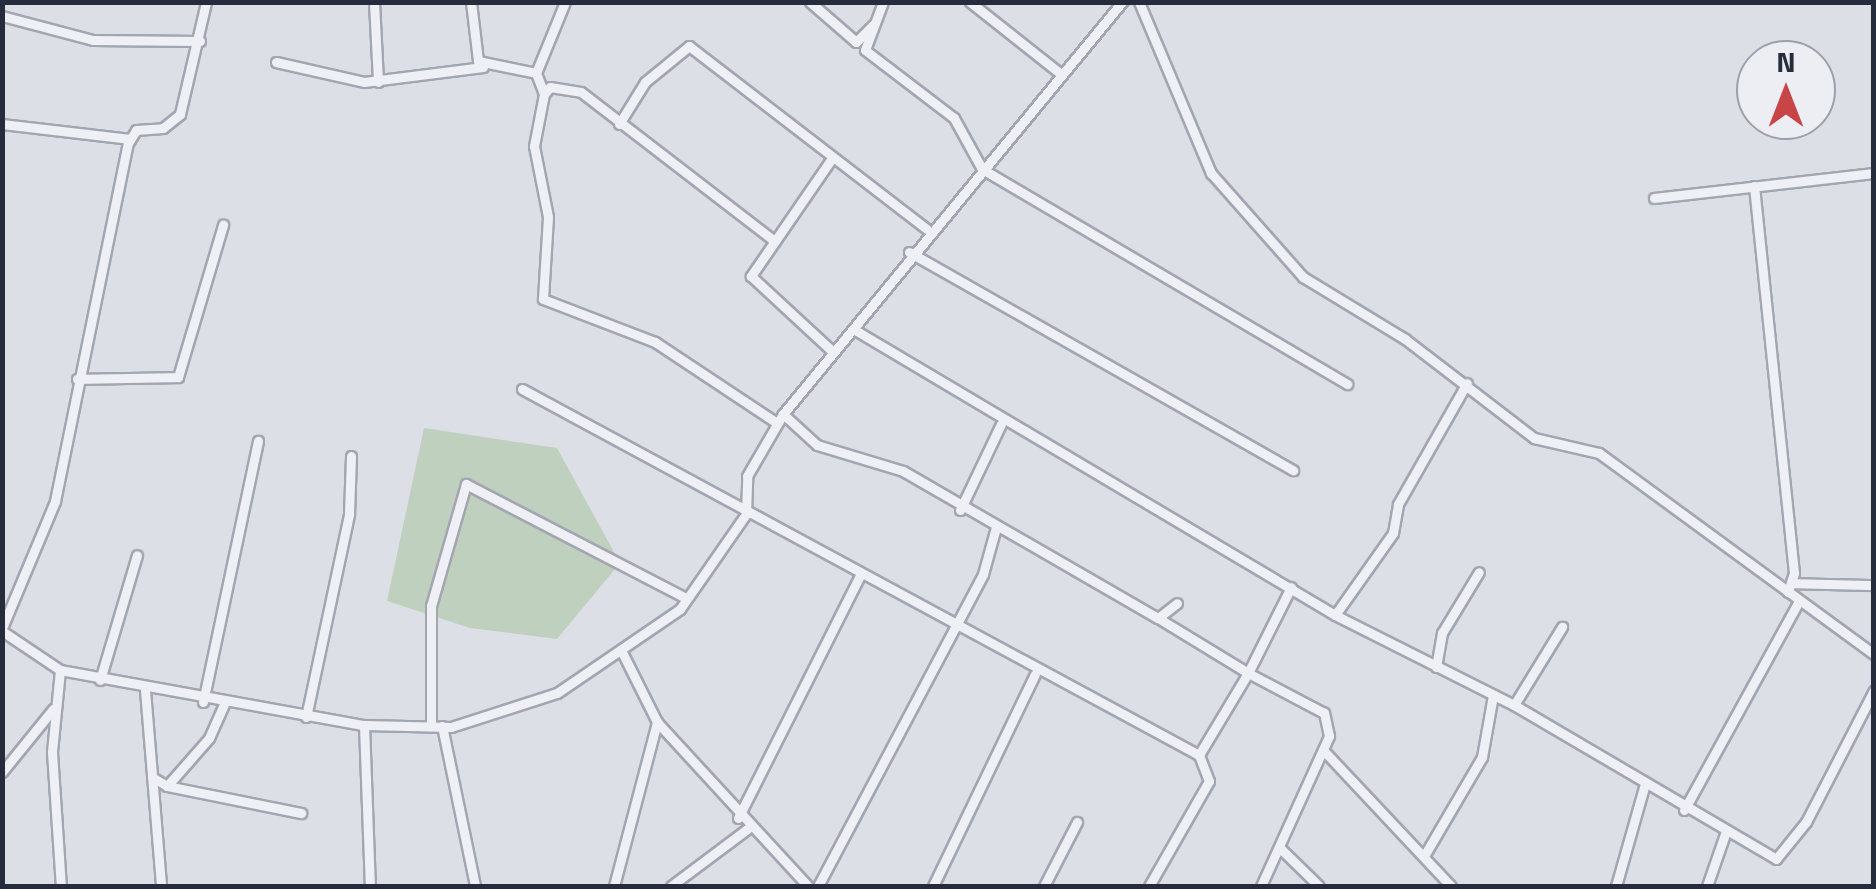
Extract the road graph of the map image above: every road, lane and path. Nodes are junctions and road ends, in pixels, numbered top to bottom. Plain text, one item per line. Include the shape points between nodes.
1 (206, 2) edge
2 (374, 2) edge
3 (471, 2) edge
4 (565, 2) edge
5 (810, 2) edge
6 (970, 2) edge
7 (1122, 2) edge
8 (1139, 2) edge
9 (884, 4) edge
10 (2, 16) edge
11 (200, 41) junction
12 (276, 62) dead end
13 (483, 67) junction
14 (536, 72) junction
15 (1061, 74) junction
16 (378, 82) junction
17 (544, 94) junction
18 (2, 124) edge
19 (619, 124) junction
20 (130, 140) junction
21 (830, 161) junction
22 (982, 169) junction
23 (1874, 173) edge
24 (1754, 186) junction
25 (1654, 198) dead end
26 (223, 224) dead end
27 (926, 229) junction
28 (772, 239) junction
29 (909, 252) junction
30 (855, 330) junction
31 (833, 352) junction
32 (77, 380) junction
33 (1347, 384) dead end
34 (1467, 384) junction
35 (522, 389) dead end
36 (780, 418) junction
37 (1001, 424) junction
38 (258, 441) dead end
39 (351, 456) dead end
40 (1294, 470) dead end
41 (960, 510) junction
42 (746, 514) junction
43 (996, 527) junction
44 (137, 555) dead end
45 (1479, 572) dead end
46 (861, 573) junction
47 (1874, 585) edge
48 (1292, 586) junction
49 (1789, 587) junction
50 (686, 598) junction
51 (1799, 601) junction
52 (1176, 603) dead end
53 (1336, 614) junction
54 (1158, 618) junction
55 (951, 625) junction
56 (1562, 627) dead end
57 (2, 629) edge
58 (622, 652) junction
59 (1874, 654) edge
60 (1436, 667) junction
61 (60, 670) junction
62 (1248, 673) junction
63 (1034, 674) junction
64 (100, 680) junction
65 (145, 690) junction
66 (1874, 690) edge
67 (1493, 695) junction
68 (203, 702) junction
69 (224, 704) junction
70 (1514, 705) junction
71 (53, 708) junction
72 (306, 717) junction
73 (657, 722) junction
74 (364, 726) junction
75 (437, 726) junction
76 (1325, 752) junction
77 (1199, 755) junction
78 (2, 772) edge
79 (152, 777) junction
80 (167, 786) junction
81 (1644, 788) junction
82 (1684, 810) junction
83 (302, 812) dead end
84 (738, 818) junction
85 (1077, 822) dead end
86 (1710, 825) junction
87 (750, 827) junction
88 (1725, 834) junction
89 (1744, 845) junction
90 (1280, 848) junction
91 (1718, 854) junction
92 (1424, 856) junction
93 (1047, 885) edge
94 (61, 886) edge
95 (161, 886) edge
96 (370, 886) edge
97 (475, 886) edge
98 (614, 886) edge
99 (671, 886) edge
100 (808, 886) edge
101 (818, 886) edge
102 (933, 886) edge
103 (1149, 886) edge
104 (1261, 886) edge
105 (1319, 886) edge
106 (1451, 886) edge
107 (1616, 886) edge
108 (1706, 886) edge

1 - 11 street
2 - 16 street
3 - 13 street via 472,47
4 - 14 street
5 - 9 street via 856,42
6 - 15 street
7 - 15 street
8 - 34 street via 1200,154 1271,248 1344,308
9 - 22 street via 865,50 954,118
10 - 11 street via 92,40
11 - 20 street via 180,114
12 - 16 street
13 - 14 street
13 - 16 street
14 - 17 street
15 - 22 street
17 - 19 street via 550,86 581,92
17 - 36 street via 534,146 548,216 548,307 656,342
18 - 20 street
19 - 21 street via 645,82 689,46
19 - 28 street
20 - 32 street
21 - 27 street
21 - 28 street
22 - 27 street
22 - 33 street
23 - 24 street
24 - 25 street
24 - 49 street
26 - 32 street via 178,377
27 - 29 street
28 - 31 street via 752,266 754,284
29 - 30 street
29 - 40 street
30 - 31 street
30 - 37 street via 996,412
31 - 36 street
32 - 57 street via 55,502
34 - 49 street via 1534,438 1599,453
34 - 53 street via 1398,504 1393,533
35 - 42 street
36 - 41 street via 817,445 902,471
36 - 42 street via 747,476
37 - 41 street
37 - 48 street
38 - 68 street
39 - 72 street via 348,514
41 - 43 street
42 - 46 street
42 - 50 street
43 - 54 street
43 - 55 street via 983,574
44 - 64 street
45 - 60 street via 1442,633
46 - 55 street
46 - 84 street
47 - 49 street
48 - 53 street
48 - 62 street
49 - 51 street
50 - 58 street
50 - 75 street via 466,484 431,606
51 - 59 street
51 - 82 street
52 - 54 street
53 - 60 street
54 - 62 street
55 - 63 street
55 - 101 street
56 - 70 street
57 - 61 street
58 - 73 street
58 - 75 street via 521,709
60 - 67 street
61 - 64 street
61 - 71 street
62 - 76 street via 1324,713
62 - 77 street
63 - 77 street
63 - 102 street
64 - 65 street
65 - 68 street
65 - 79 street
66 - 89 street via 1788,851 1768,859
67 - 70 street
67 - 92 street via 1482,757
68 - 69 street
69 - 72 street
69 - 80 street via 209,738
70 - 81 street
71 - 78 street
71 - 94 street
72 - 74 street
73 - 84 street
73 - 98 street
74 - 75 street
74 - 96 street
75 - 97 street
76 - 90 street
76 - 92 street
77 - 103 street via 1209,781
79 - 80 street
79 - 95 street
80 - 83 street
81 - 82 street
81 - 107 street
82 - 86 street
84 - 87 street
85 - 93 street
86 - 88 street
86 - 91 street
87 - 99 street
87 - 100 street
88 - 89 street
88 - 91 street
89 - 91 street
90 - 104 street
90 - 105 street
91 - 108 street
92 - 106 street

